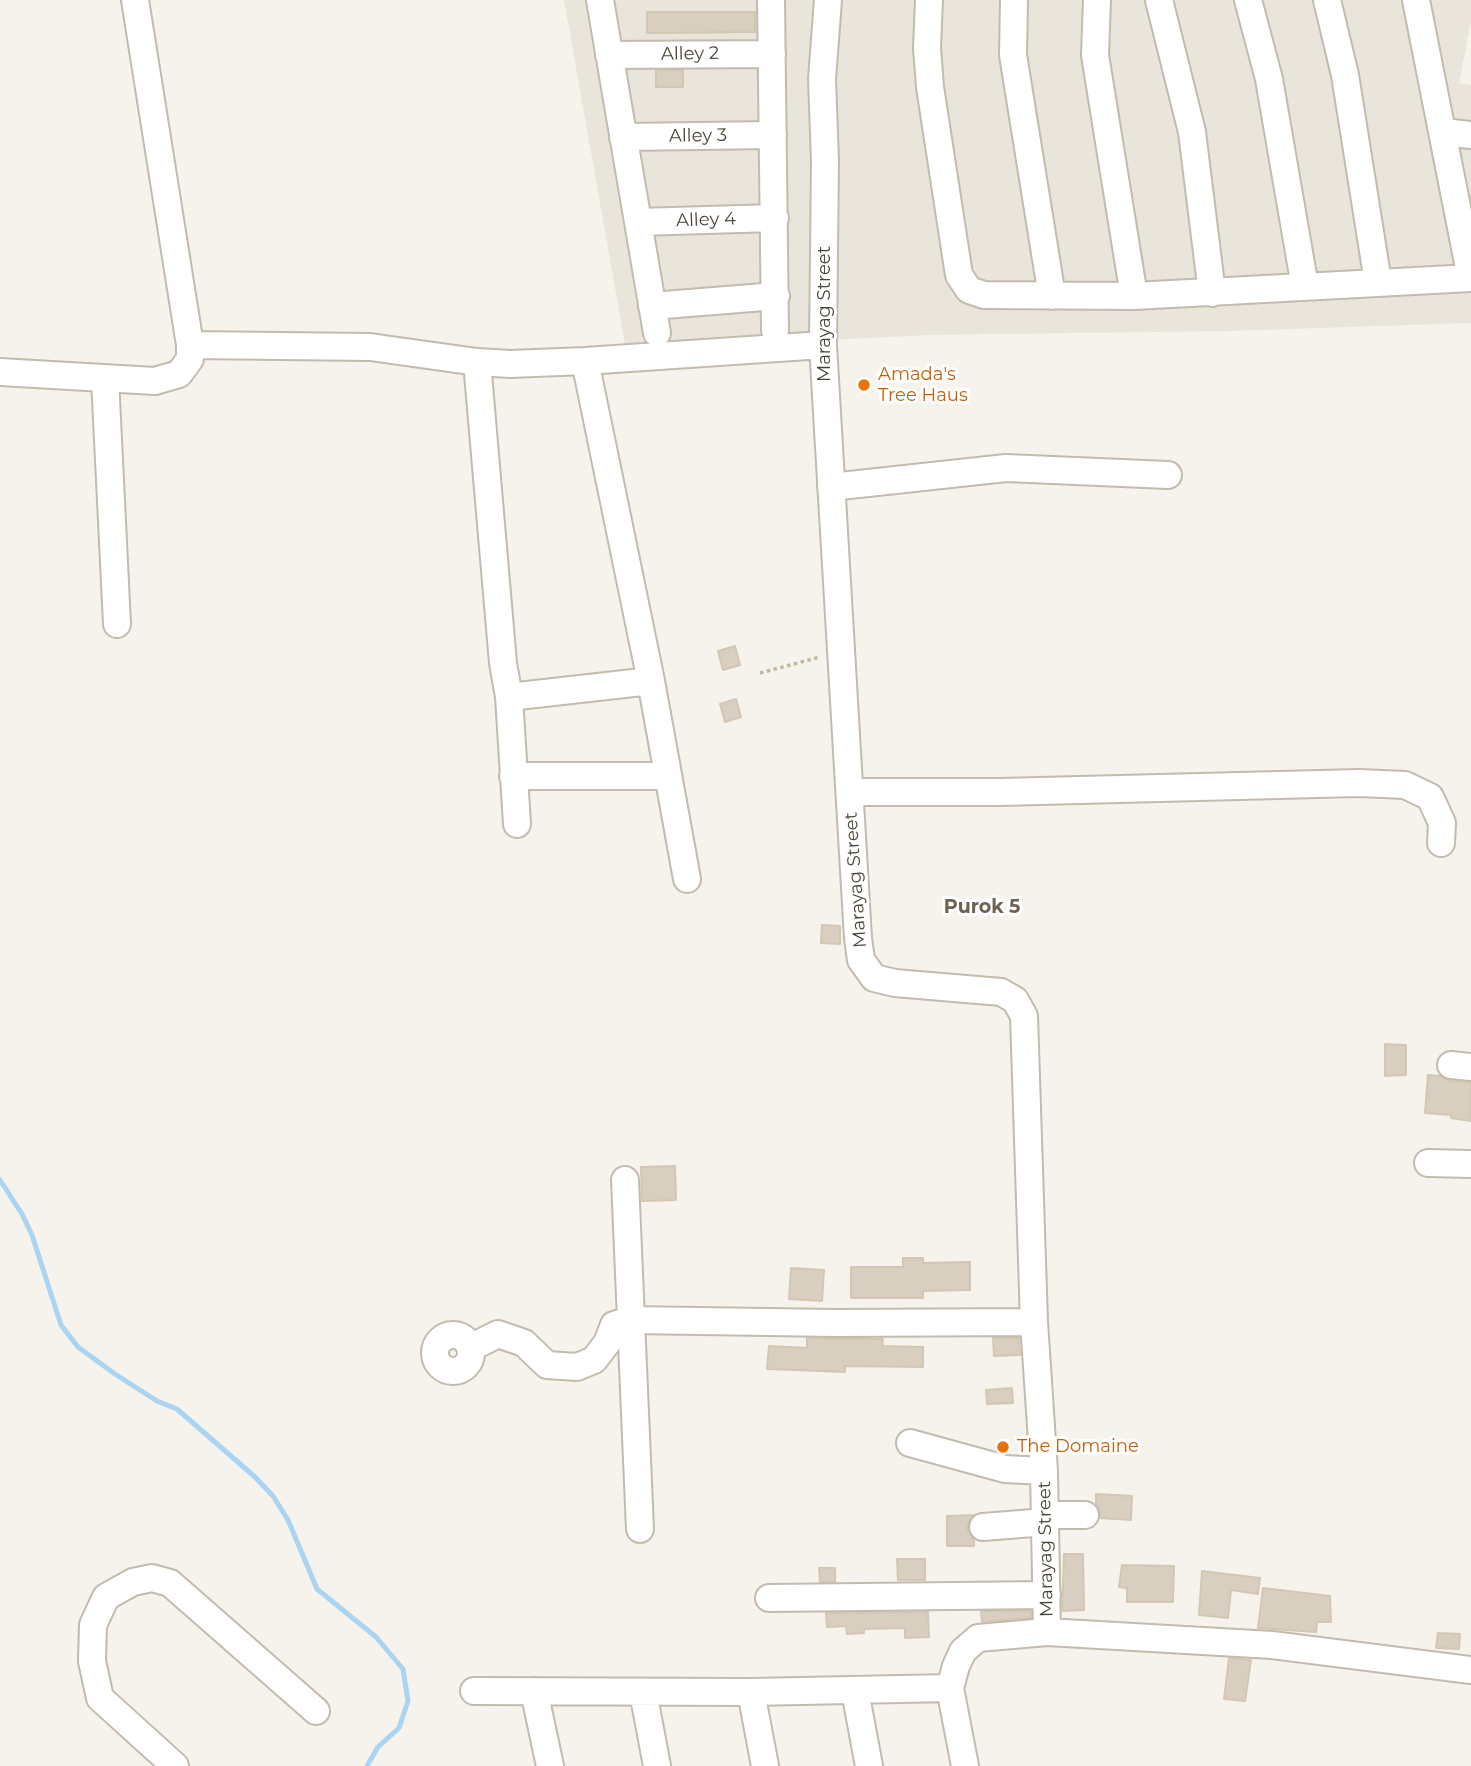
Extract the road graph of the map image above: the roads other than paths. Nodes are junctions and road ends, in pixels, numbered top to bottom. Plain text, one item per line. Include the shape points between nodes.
1 (135, 0) edge
2 (600, 0) edge
3 (771, 0) edge
4 (828, 0) edge
5 (929, 0) edge
6 (1014, 0) edge
7 (1097, 0) edge
8 (1158, 0) edge
9 (1248, 0) edge
10 (1327, 0) edge
11 (1416, 0) edge
12 (772, 54) junction
13 (609, 55) junction
14 (1444, 132) junction
15 (773, 135) junction
16 (1471, 135) edge
17 (623, 137) junction
18 (1465, 217) edge
19 (775, 218) junction
20 (638, 222) junction
21 (1471, 278) edge
22 (1378, 282) junction
23 (1305, 288) junction
24 (1212, 293) junction
25 (776, 296) junction
26 (1052, 296) junction
27 (1134, 296) junction
28 (652, 306) junction
29 (775, 330) dead end
30 (657, 332) dead end
31 (190, 345) junction
32 (823, 345) junction
33 (585, 361) junction
34 (477, 362) junction
35 (0, 372) edge
36 (105, 378) junction
37 (1168, 475) dead end
38 (831, 487) junction
39 (117, 624) dead end
40 (651, 681) junction
41 (509, 697) junction
42 (513, 776) junction
43 (668, 776) junction
44 (850, 792) junction
45 (517, 824) dead end
46 (1441, 844) dead end
47 (687, 879) dead end
48 (1428, 1163) dead end
49 (1471, 1164) edge
50 (625, 1180) dead end
51 (631, 1321) junction
52 (1034, 1322) junction
53 (470, 1348) dead end
54 (910, 1443) dead end
55 (1044, 1471) junction
56 (1085, 1515) dead end
57 (1046, 1519) junction
58 (983, 1527) dead end
59 (640, 1529) dead end
60 (1047, 1595) junction
61 (769, 1598) dead end
62 (1047, 1632) junction
63 (1471, 1670) edge
64 (950, 1688) junction
65 (474, 1691) dead end
66 (534, 1691) junction
67 (855, 1691) junction
68 (643, 1692) junction
69 (751, 1692) junction
70 (316, 1711) dead end
71 (175, 1766) edge
72 (550, 1766) edge
73 (657, 1766) edge
74 (765, 1766) edge
75 (869, 1766) edge
76 (965, 1766) edge

1 - 31 street
2 - 13 street
3 - 12 street
4 - 32 street, Marayag Street via 822,79
5 - 26 street via 930,87 959,275 969,290 985,295
6 - 26 street via 1013,55
7 - 27 street via 1095,55
8 - 24 street via 1192,132
9 - 23 street via 1269,79
10 - 22 street via 1345,75
11 - 14 street
12 - 13 street, Alley 2
12 - 15 street
13 - 17 street
14 - 16 street
14 - 18 street
15 - 17 street, Alley 3
15 - 19 street
17 - 20 street
18 - 21 street
19 - 20 street, Alley 4
19 - 25 street
20 - 28 street
21 - 22 street
22 - 23 street
23 - 24 street
24 - 27 street
25 - 28 street
25 - 29 street
26 - 27 street
28 - 30 street
31 - 34 street via 370,347
31 - 36 street via 190,359 179,374 155,381
32 - 33 street
32 - 38 street, Marayag Street
33 - 34 street
33 - 40 street
34 - 41 street
35 - 36 street
36 - 39 street
37 - 38 street via 1006,468
38 - 44 street, Marayag Street
40 - 41 street
40 - 43 street
41 - 42 street
42 - 43 street
42 - 45 street
43 - 47 street
44 - 46 street via 1405,785 1430,797 1442,823
44 - 52 street, Marayag Street via 858,938 861,960 874,978 1001,992 1015,1000 1024,1016
48 - 49 street
50 - 51 street
51 - 52 street
51 - 53 street via 614,1325 594,1360 577,1367 548,1365 524,1343 498,1334
51 - 59 street
52 - 55 street, Marayag Street
54 - 55 street via 1005,1469
55 - 57 street, Marayag Street
56 - 57 street
57 - 58 street
57 - 60 street, Marayag Street
60 - 61 street
60 - 62 street, Marayag Street
62 - 63 street via 1272,1646
62 - 64 street via 978,1639 963,1651
64 - 67 street
64 - 76 street
65 - 66 street
66 - 68 street
66 - 72 street
67 - 69 street
67 - 75 street
68 - 69 street
68 - 73 street
69 - 74 street
70 - 71 street via 170,1583 152,1578 133,1582 106,1597 93,1625 94,1674 100,1698

